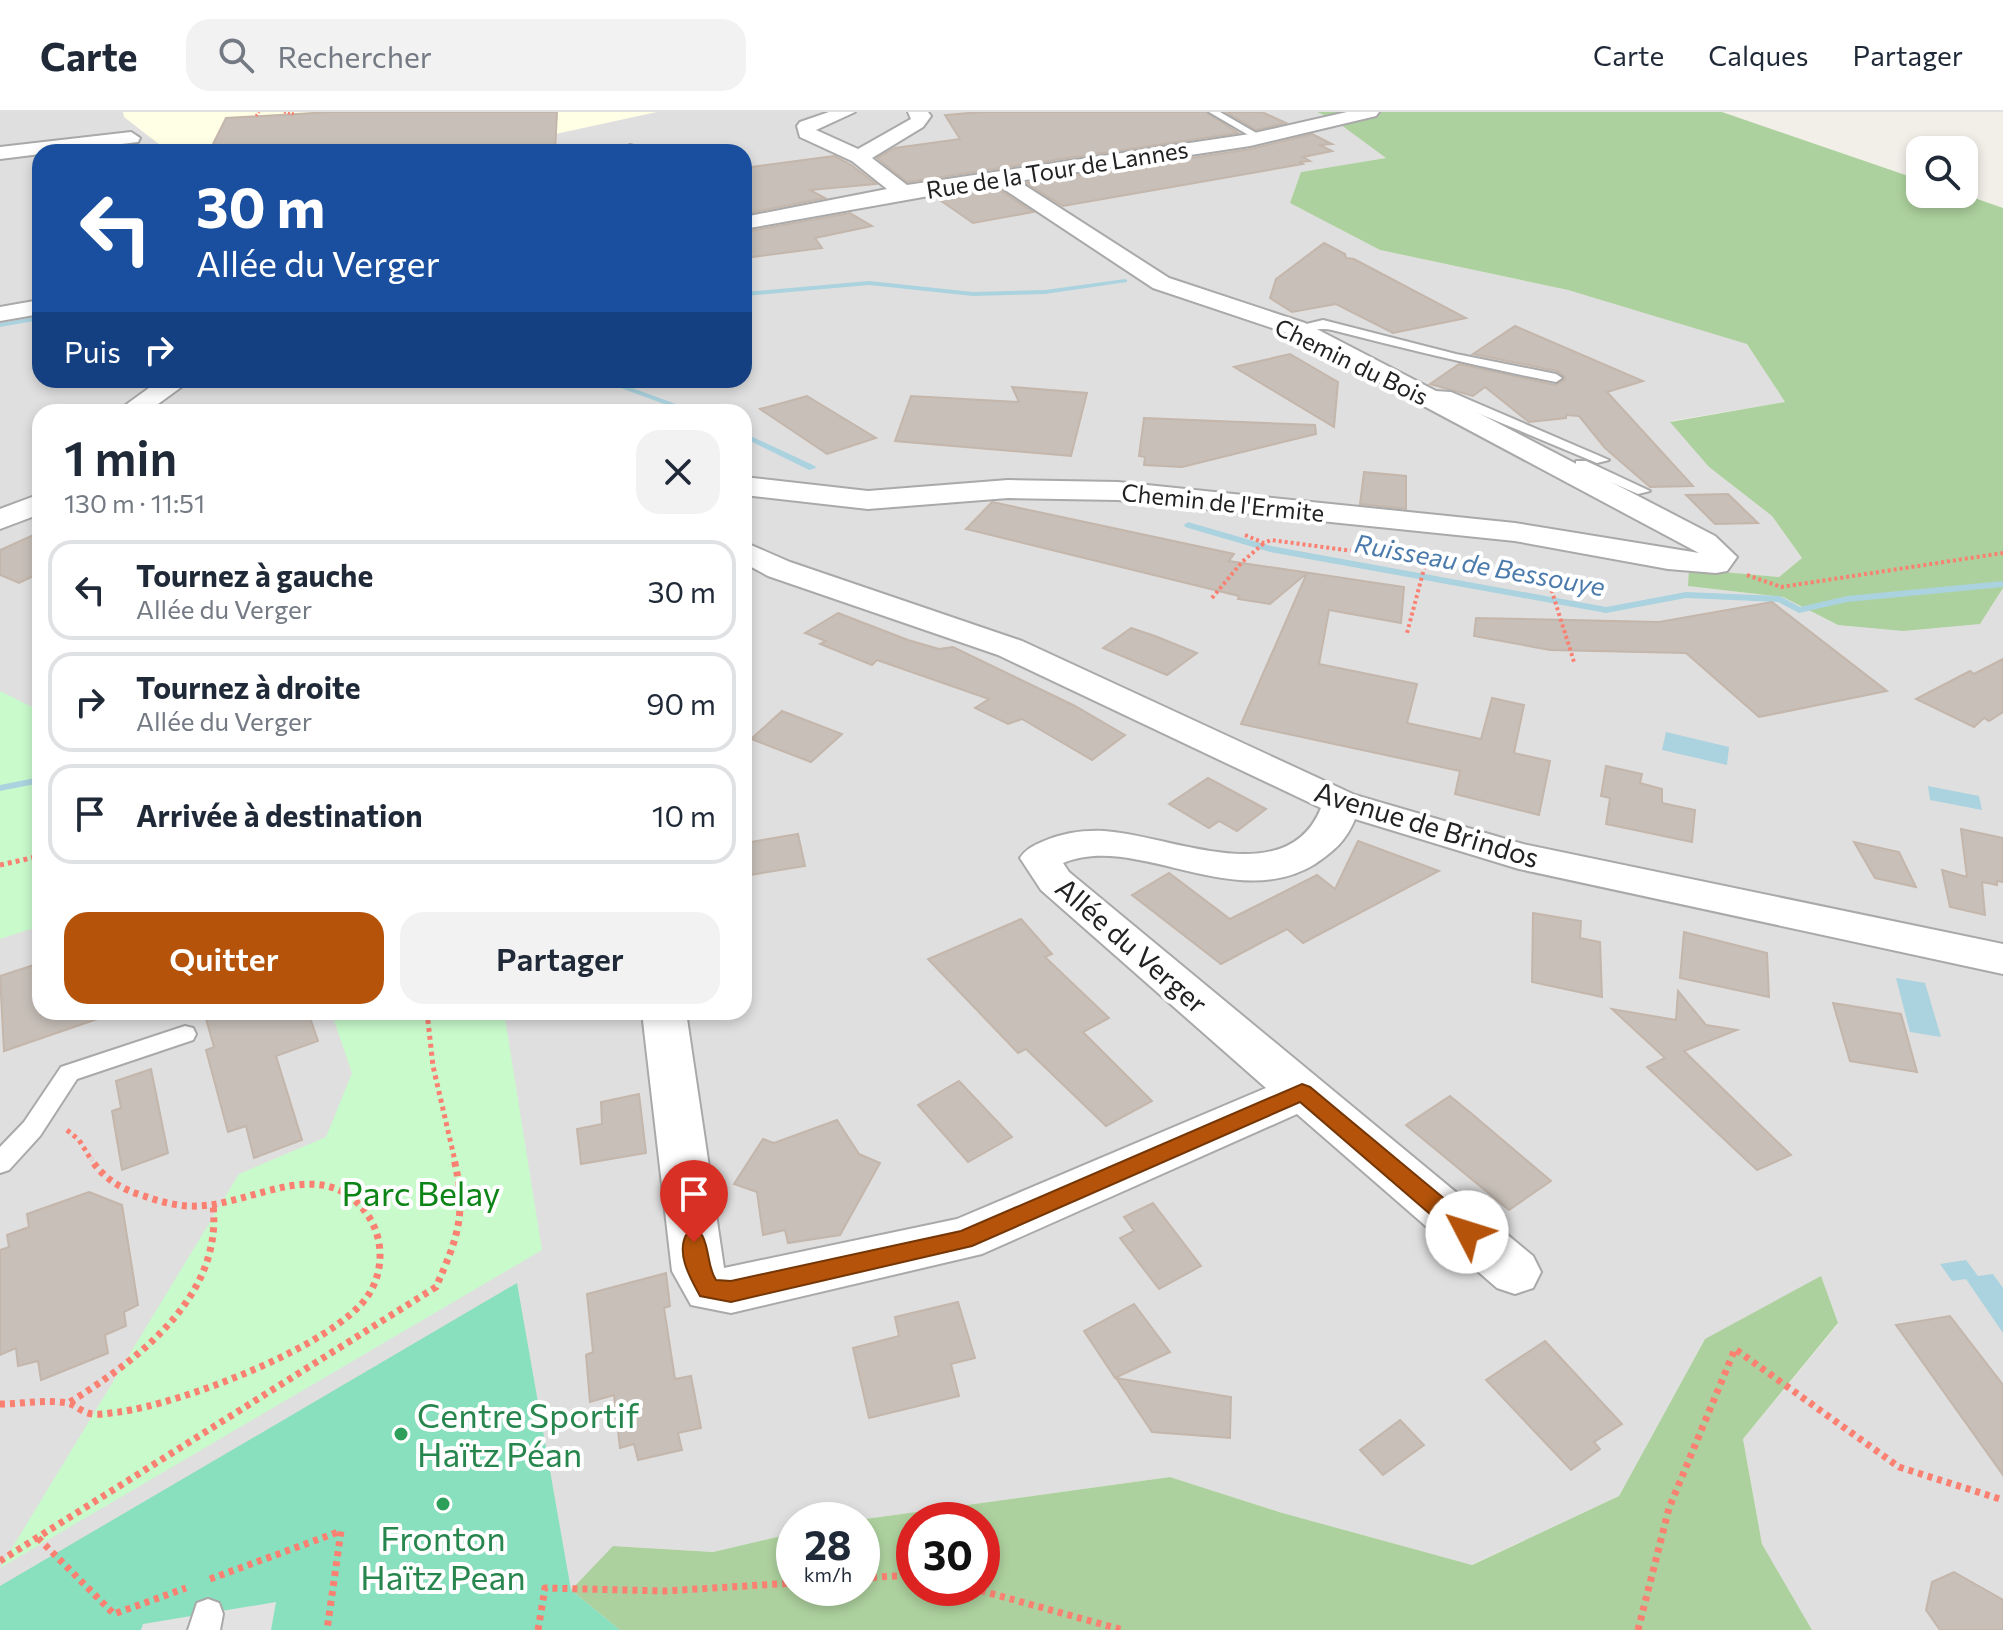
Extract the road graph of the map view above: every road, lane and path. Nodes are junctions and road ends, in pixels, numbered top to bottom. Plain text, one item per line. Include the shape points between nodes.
1 (259, 112) edge
2 (284, 112) edge
3 (846, 112) edge
4 (917, 112) edge
5 (1213, 112) edge
6 (1370, 112) edge
7 (294, 114) dead end
8 (256, 116) dead end
9 (110, 122) dead end
10 (131, 138) junction
11 (1260, 138) junction
12 (79, 144) edge
13 (140, 144) edge
14 (32, 149) edge
15 (0, 153) edge
16 (859, 157) junction
17 (1002, 179) junction
18 (903, 192) junction
19 (752, 221) edge
20 (32, 308) edge
21 (0, 314) edge
22 (1296, 328) junction
23 (1556, 378) dead end
24 (162, 388) edge
25 (1419, 394) junction
26 (140, 404) edge
27 (1602, 460) dead end
28 (1550, 462) junction
29 (752, 487) edge
30 (1643, 491) dead end
31 (32, 506) edge
32 (0, 520) edge
33 (1264, 543) dead end
34 (1710, 553) junction
35 (2003, 553) edge
36 (752, 555) edge
37 (1425, 565) dead end
38 (1554, 573) dead end
39 (1212, 598) dead end
40 (1407, 633) dead end
41 (1574, 662) dead end
42 (1342, 803) junction
43 (32, 858) edge
44 (0, 865) edge
45 (2003, 959) edge
46 (428, 1020) edge
47 (665, 1020) edge
48 (185, 1034) dead end
49 (1302, 1092) junction
50 (67, 1130) dead end
51 (0, 1163) edge
52 (213, 1204) junction
53 (1515, 1272) dead end
54 (70, 1402) junction
55 (0, 1404) edge
56 (2003, 1500) edge
57 (38, 1538) junction
58 (0, 1561) edge
59 (776, 1584) edge
60 (1000, 1596) edge
61 (327, 1630) edge
62 (538, 1630) edge
63 (1123, 1630) edge
64 (1638, 1630) edge

1 - 8 path
2 - 7 path
3 - 16 street via 812,122 807,133
4 - 16 street via 922,116 917,123
5 - 11 lane
6 - 11 street, Rue de la Tour de Lannes
9 - 10 street
10 - 12 street
10 - 13 street
11 - 17 street, Rue de la Tour de Lannes
14 - 15 street
16 - 18 street
17 - 18 street, Rue de la Tour de Lannes
17 - 22 street, Chemin du Bois via 1161,283
18 - 19 street, Rue de la Tour de Lannes
20 - 21 street
22 - 23 lane via 1323,324
22 - 25 street, Chemin du Bois
24 - 26 street
25 - 27 lane via 1446,395
25 - 28 street, Chemin du Bois
28 - 30 lane via 1591,466
28 - 34 street, Chemin du Bois
29 - 34 street, Chemin de l'Ermite via 868,500 1008,489 1118,491 1515,532 1668,560
31 - 32 street
33 - 39 path
34 - 35 path via 1781,587
36 - 42 street, Avenue de Brindos via 1010,648
37 - 40 path
38 - 41 path via 1550,585
42 - 45 street, Avenue de Brindos via 1519,856
42 - 49 street, Allée du Verger via 1325,840 1293,861 1249,869 1090,843 1051,850 1040,858 1055,881
43 - 44 path
46 - 57 path via 461,1187 459,1236 436,1287
47 - 49 street via 698,1271 709,1289 731,1291 964,1239
48 - 51 lane via 69,1073 32,1129
49 - 53 street, Allée du Verger
50 - 52 path via 82,1140 100,1173 120,1186 179,1206
52 - 54 path via 215,1236 206,1267 186,1301 138,1356
52 - 54 path via 302,1184 331,1186 353,1198 380,1239 380,1270 368,1297 299,1346 172,1398 88,1415
54 - 55 path
56 - 64 path via 1899,1467 1735,1349 1669,1508
57 - 58 path
57 - 61 path via 114,1614 341,1531
59 - 62 path via 665,1591 545,1588
60 - 63 path

